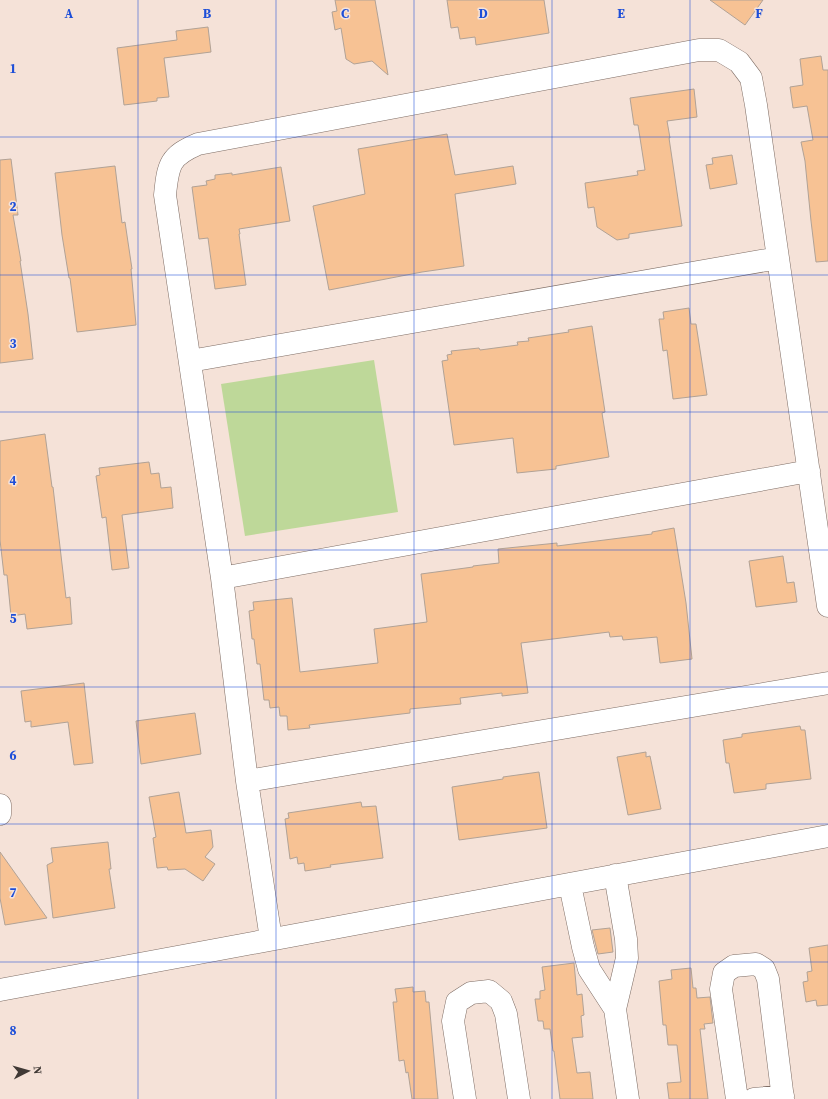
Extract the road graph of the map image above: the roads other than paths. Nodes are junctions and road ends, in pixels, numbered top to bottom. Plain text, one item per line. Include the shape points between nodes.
1 (778, 258) junction
2 (190, 361) junction
3 (809, 471) junction
4 (222, 578) junction
5 (828, 606) edge
6 (828, 683) edge
7 (247, 781) junction
8 (0, 804) edge
9 (0, 814) edge
10 (828, 836) edge
11 (615, 875) junction
12 (570, 885) junction
13 (272, 939) junction
14 (0, 990) edge
15 (615, 1009) junction
16 (783, 1097) edge
17 (465, 1099) edge
18 (519, 1099) edge
19 (628, 1099) edge
20 (737, 1099) edge
21 (754, 1099) edge

1 - 2 street
1 - 2 street via 751,78 739,62 720,50 698,50 198,144 182,151 171,162 166,178 165,195
1 - 3 street
2 - 4 street
3 - 4 street
3 - 5 street
4 - 7 street
6 - 7 street
7 - 13 street
8 - 9 street
10 - 11 street
11 - 12 street
11 - 15 street via 627,958
12 - 13 street
12 - 15 street via 590,969
13 - 14 street
15 - 19 street
16 - 20 street via 768,979 764,969 756,964 734,966 724,973 721,989
16 - 21 street
17 - 18 street via 453,1021 457,1002 471,993 489,992 501,1001 506,1014

